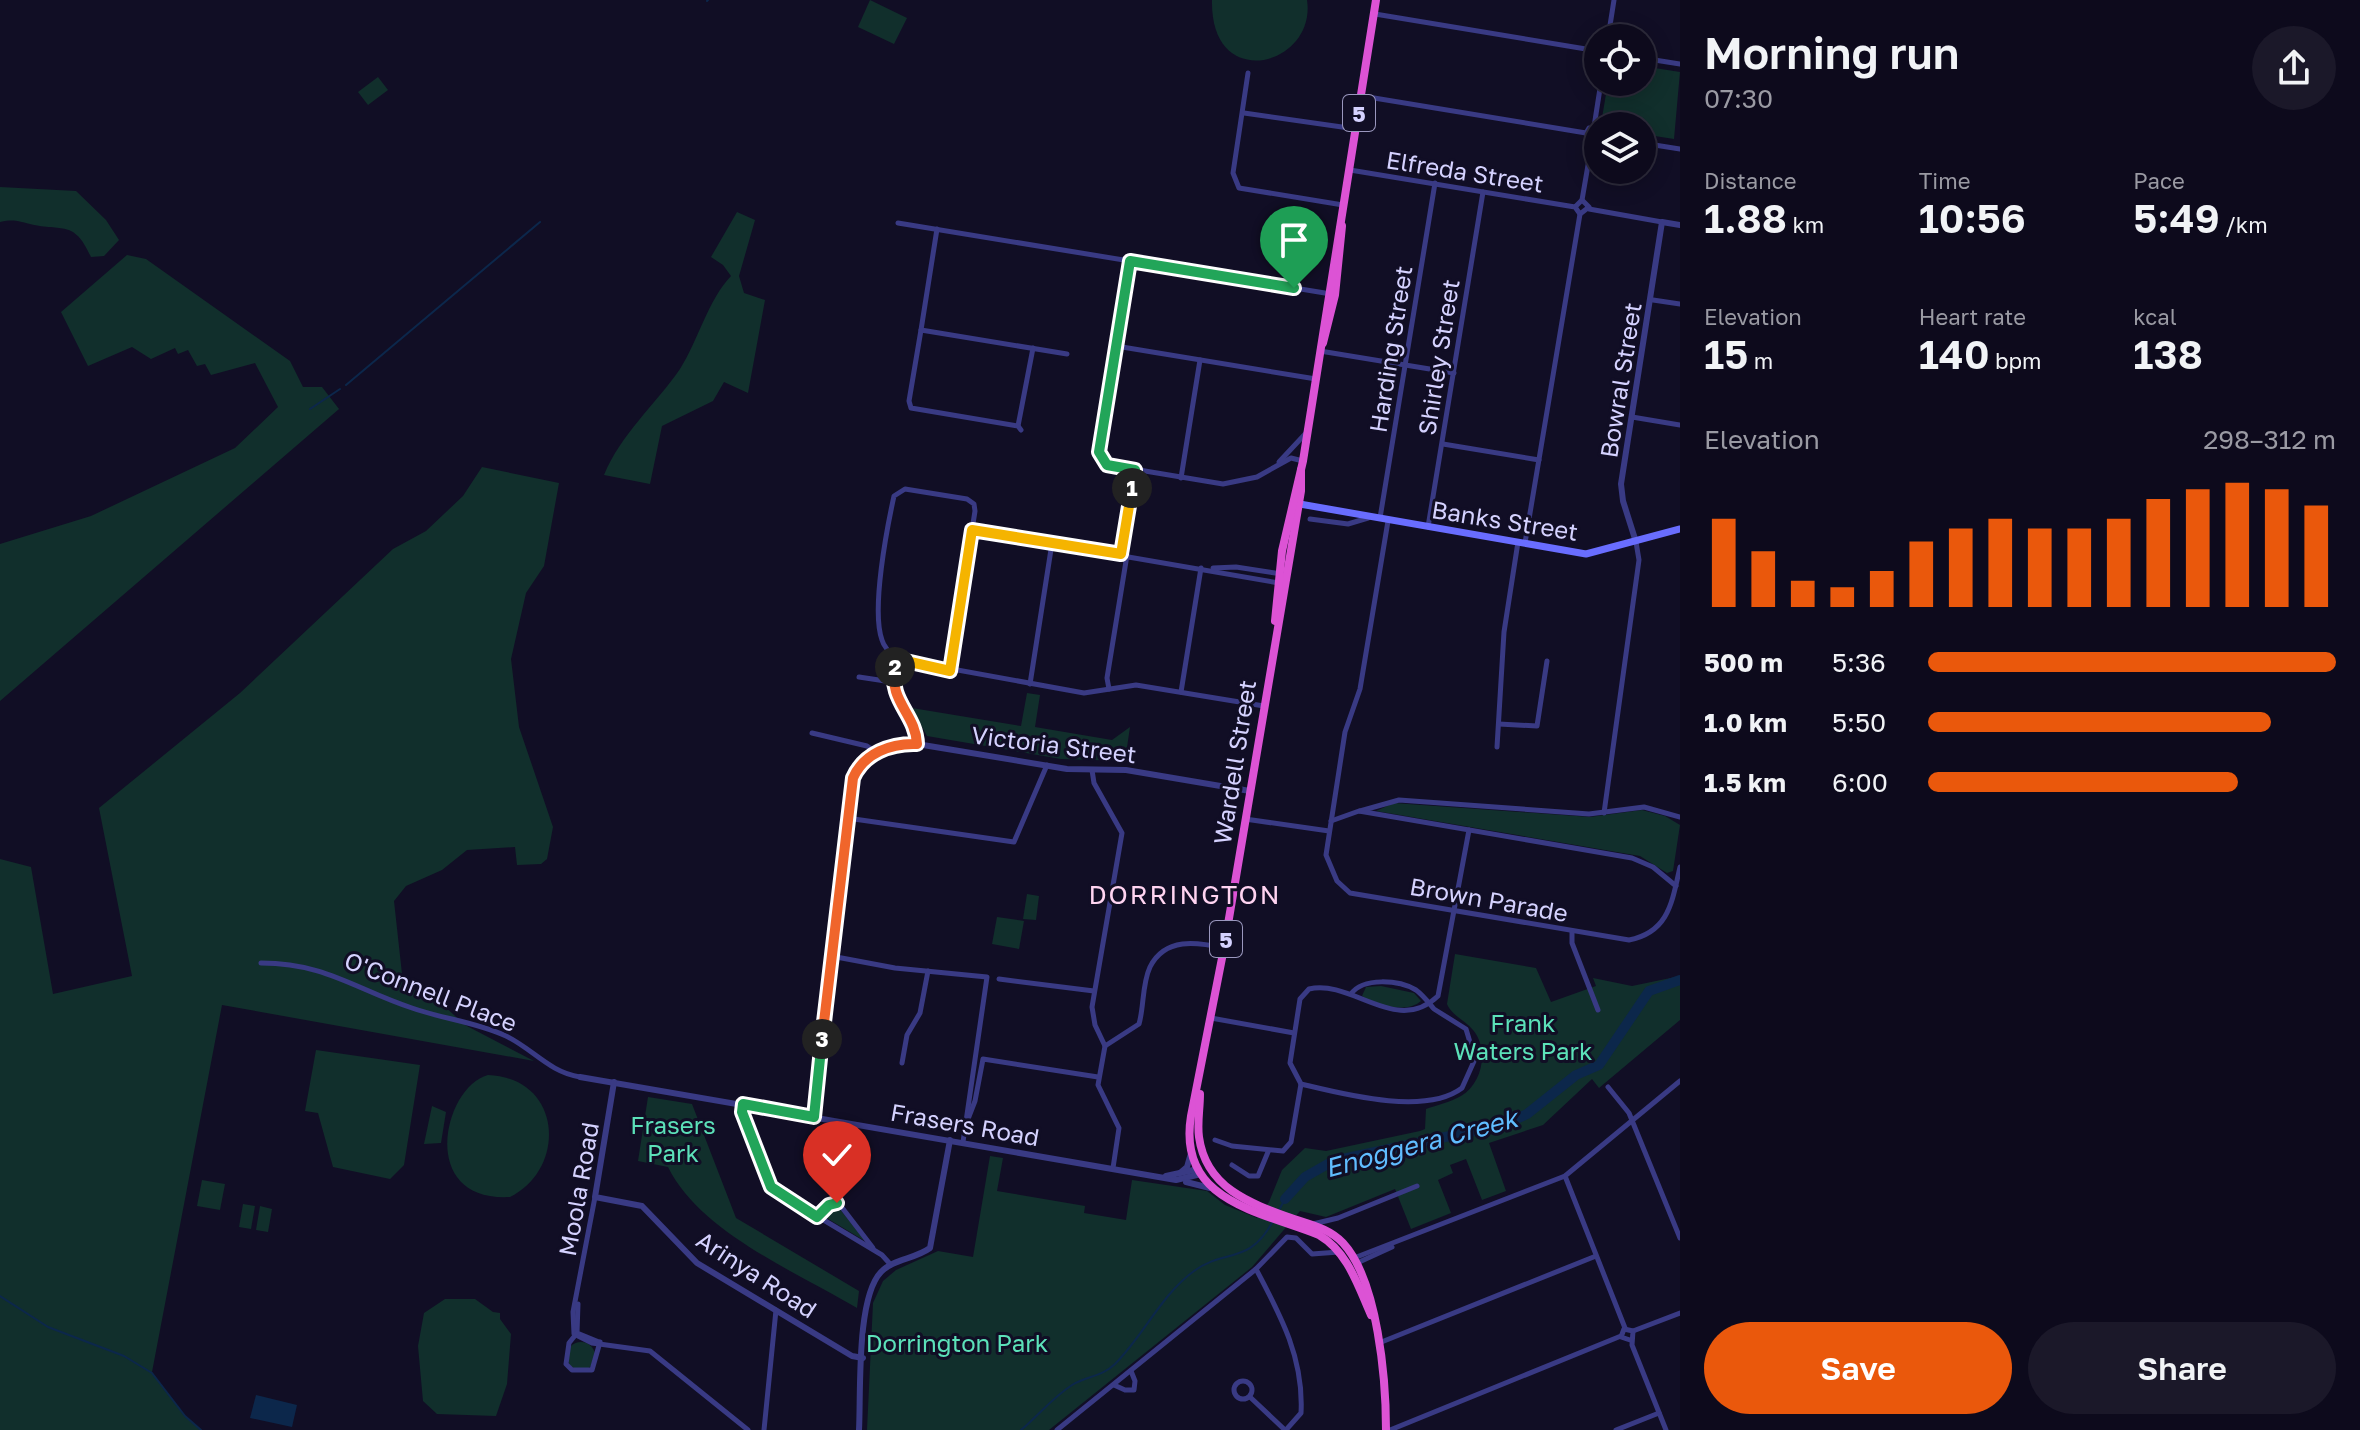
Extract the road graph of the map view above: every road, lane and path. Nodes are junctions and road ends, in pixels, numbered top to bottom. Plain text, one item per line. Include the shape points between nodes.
1 (1614, 0) edge
2 (1377, 6) edge
3 (1610, 24) edge
4 (1584, 48) edge
5 (1656, 60) edge
6 (1680, 64) edge
7 (1248, 73) dead end
8 (1362, 96) junction
9 (1244, 113) junction
10 (1356, 129) junction
11 (1584, 133) edge
12 (1656, 145) edge
13 (1680, 149) edge
14 (1350, 170) junction
15 (1435, 183) junction
16 (1586, 184) edge
17 (1483, 192) junction
18 (1582, 200) junction
19 (1344, 205) junction
20 (1575, 207) junction
21 (1589, 209) junction
22 (1580, 214) junction
23 (1662, 222) junction
24 (898, 223) dead end
25 (1680, 225) edge
26 (937, 229) junction
27 (1130, 261) junction
28 (1331, 294) junction
29 (1653, 300) junction
30 (1680, 304) edge
31 (921, 330) junction
32 (1116, 346) junction
33 (1033, 348) junction
34 (1321, 350) junction
35 (1067, 354) dead end
36 (1200, 360) junction
37 (1405, 365) junction
38 (1454, 373) junction
39 (1316, 379) junction
40 (1632, 417) junction
41 (1680, 425) edge
42 (1307, 432) junction
43 (1443, 444) junction
44 (1539, 460) junction
45 (1278, 463) junction
46 (1302, 466) junction
47 (1135, 470) junction
48 (1181, 478) junction
49 (1294, 506) junction
50 (1368, 518) junction
51 (1310, 519) dead end
52 (1384, 520) junction
53 (1428, 527) junction
54 (1680, 529) edge
55 (972, 530) junction
56 (1636, 542) junction
57 (1052, 543) junction
58 (1522, 543) junction
59 (1124, 555) junction
60 (1205, 568) junction
61 (1282, 579) junction
62 (897, 659) junction
63 (1547, 661) dead end
64 (950, 671) junction
65 (859, 677) dead end
66 (892, 682) junction
67 (1030, 684) junction
68 (1109, 689) junction
69 (1181, 692) junction
70 (1264, 706) junction
71 (1499, 724) junction
72 (812, 733) dead end
73 (917, 744) junction
74 (1497, 747) dead end
75 (876, 752) junction
76 (1047, 765) junction
77 (1092, 770) junction
78 (1250, 791) junction
79 (1359, 811) junction
80 (1604, 813) junction
81 (1680, 817) edge
82 (847, 818) junction
83 (1245, 819) junction
84 (1330, 822) junction
85 (1469, 830) junction
86 (1329, 831) junction
87 (1680, 867) edge
88 (1676, 886) junction
89 (1454, 912) junction
90 (1572, 932) junction
91 (1224, 948) junction
92 (831, 956) junction
93 (261, 963) dead end
94 (928, 971) junction
95 (999, 979) dead end
96 (1094, 991) junction
97 (1351, 994) junction
98 (1429, 1003) junction
99 (1598, 1010) dead end
100 (1211, 1018) junction
101 (1294, 1033) junction
102 (1105, 1046) junction
103 (902, 1063) dead end
104 (580, 1077) joint
105 (1098, 1077) junction
106 (1680, 1081) edge
107 (614, 1082) junction
108 (1301, 1084) junction
109 (1199, 1086) junction
110 (1608, 1087) dead end
111 (743, 1104) junction
112 (814, 1117) junction
113 (967, 1121) junction
114 (1632, 1121) junction
115 (950, 1140) junction
116 (1215, 1140) dead end
117 (963, 1142) junction
118 (1191, 1149) junction
119 (1268, 1152) junction
120 (1232, 1165) dead end
121 (1209, 1167) junction
122 (1113, 1168) junction
123 (1200, 1171) junction
124 (1155, 1175) junction
125 (1169, 1176) junction
126 (1565, 1176) junction
127 (1176, 1180) junction
128 (1417, 1186) dead end
129 (1216, 1192) junction
130 (595, 1197) junction
131 (1255, 1208) junction
132 (817, 1217) junction
133 (1338, 1218) junction
134 (1296, 1223) junction
135 (1310, 1224) junction
136 (1319, 1235) junction
137 (1337, 1238) junction
138 (1680, 1238) edge
139 (876, 1252) junction
140 (1340, 1252) junction
141 (1318, 1254) junction
142 (1596, 1256) junction
143 (1353, 1262) junction
144 (891, 1265) junction
145 (1256, 1269) junction
146 (776, 1310) junction
147 (1680, 1313) edge
148 (1625, 1328) junction
149 (1633, 1331) junction
150 (576, 1334) junction
151 (1621, 1336) junction
152 (1630, 1340) junction
153 (600, 1342) junction
154 (1378, 1343) junction
155 (863, 1358) junction
156 (1131, 1371) junction
157 (1114, 1385) junction
158 (1250, 1397) dead end
159 (1659, 1413) junction
160 (748, 1430) edge
161 (764, 1430) edge
162 (859, 1430) edge
163 (1057, 1430) edge
164 (1286, 1430) edge
165 (1388, 1430) edge
166 (1616, 1430) edge
167 (1666, 1430) edge

1 - 3 street
2 - 4 street
2 - 8 highway, Wardell Street / 5
5 - 6 street
7 - 9 street
8 - 10 highway, Wardell Street / 5
8 - 11 street
9 - 10 street
9 - 19 street via 1233,173 1239,188
10 - 14 highway, Wardell Street / 5
12 - 13 street
14 - 15 street, Elfreda Street
14 - 19 highway, Wardell Street / 5
15 - 17 street, Elfreda Street
15 - 37 street, Harding Street
16 - 18 street
17 - 20 street, Elfreda Street
17 - 38 street, Shirley Street
18 - 20 street, Elfreda Street
18 - 21 street
19 - 28 highway, Wardell Street / 5 via 1343,241
20 - 22 street, Elfreda Street
21 - 22 street
21 - 23 street
22 - 44 street
23 - 25 street
23 - 29 street, Bowral Street
24 - 26 street
26 - 27 street
26 - 31 street
27 - 28 street
27 - 32 street
28 - 34 highway, Wardell Street / 5
29 - 30 street
29 - 40 street, Bowral Street
31 - 33 street
31 - 33 street via 911,408 1020,428
32 - 36 street
32 - 47 street via 1099,450 1109,465
33 - 35 street
34 - 37 street
34 - 39 highway, Wardell Street / 5
36 - 39 street
36 - 48 street
37 - 38 street
37 - 52 street, Harding Street
38 - 43 street, Shirley Street
39 - 42 highway, Wardell Street / 5
40 - 41 street
40 - 56 street, Bowral Street via 1621,493
42 - 45 street
42 - 46 highway, Wardell Street / 5
43 - 44 street
43 - 53 street, Shirley Street
44 - 58 street
45 - 46 street via 1291,458
45 - 48 street via 1257,477 1226,484
46 - 49 highway, Wardell Street / 5
47 - 48 street
47 - 59 street
49 - 50 main road, Banks Street
49 - 61 highway, Wardell Street / 5
50 - 51 street, Banks Street via 1348,524
50 - 52 main road, Banks Street
52 - 53 main road, Banks Street
52 - 84 street, Harding Street via 1360,689 1345,732
53 - 58 main road, Banks Street
54 - 56 main road, Banks Street
55 - 57 street
55 - 62 street via 975,507 969,500 907,489 895,494 880,576 880,633
55 - 64 street
56 - 58 main road, Banks Street via 1592,554
56 - 80 street via 1639,560
57 - 59 street
57 - 67 street
58 - 71 street via 1504,632
59 - 60 street
59 - 68 street
60 - 61 street
60 - 61 street via 1231,567
60 - 69 street
61 - 70 highway, Wardell Street / 5
62 - 64 street
62 - 66 street
63 - 71 street via 1537,726
64 - 67 street
65 - 66 street
66 - 73 street
67 - 68 street via 1086,693
68 - 69 street via 1136,685
69 - 70 street
70 - 78 highway, Wardell Street / 5
71 - 74 street
72 - 75 street
73 - 75 street, Victoria Street
73 - 76 street, Victoria Street
75 - 82 street via 853,778
76 - 77 street, Victoria Street
76 - 82 street via 1014,842
77 - 78 street, Victoria Street via 1126,770
77 - 96 street via 1122,833
78 - 83 highway, Wardell Street / 5
79 - 80 street via 1399,800
79 - 84 street
79 - 85 street
80 - 81 street via 1644,807
82 - 92 street
83 - 86 street
83 - 91 highway, Wardell Street / 5
84 - 86 street, Brown Parade
85 - 88 street via 1634,858
85 - 89 street
86 - 89 street, Brown Parade via 1328,867 1350,893
87 - 88 street
88 - 90 street, Brown Parade via 1664,923 1644,937 1629,940
89 - 90 street, Brown Parade
89 - 98 street via 1440,991
90 - 99 street
91 - 100 highway, Wardell Street / 5
91 - 102 street via 1182,942 1160,955 1149,968 1139,1024
92 - 94 street
92 - 112 street
93 - 104 street, O'Connell Place via 339,976 404,1005 469,1022 503,1035 556,1071
94 - 103 street
94 - 113 street via 988,978
95 - 96 street
96 - 102 street via 1093,1016
97 - 98 street via 1371,1005 1401,1010
97 - 98 street via 1358,985 1375,982 1411,988
97 - 101 street via 1320,987 1307,990
98 - 108 street via 1466,1029 1476,1051 1470,1078 1456,1092 1404,1103
100 - 101 street
100 - 109 highway, Wardell Street / 5
101 - 108 street via 1290,1067
102 - 105 street
104 - 107 street, Frasers Road
105 - 113 street via 983,1059
105 - 122 street via 1119,1128
106 - 114 street
107 - 111 street, Frasers Road
107 - 130 street, Moola Road
108 - 119 street via 1293,1137 1283,1151
109 - 118 highway, Wardell Street / 5 via 1190,1121
109 - 121 highway, Wardell Street / 5 via 1199,1139
110 - 114 street
111 - 112 street, Frasers Road
111 - 132 street via 742,1115 771,1187
112 - 115 street, Frasers Road
113 - 117 street
114 - 126 street
114 - 138 street
115 - 117 street, Frasers Road
115 - 144 street via 932,1244
116 - 119 street
117 - 122 street, Frasers Road
118 - 123 highway, Wardell Street / 5
118 - 125 street via 1186,1168
119 - 120 street via 1258,1176
121 - 123 highway
121 - 131 highway, 5 via 1232,1193
122 - 124 street, Frasers Road
123 - 125 street, Frasers Road
123 - 127 street, Frasers Road
123 - 129 highway, 5
124 - 125 street, Frasers Road
124 - 127 street, Frasers Road
126 - 142 street
126 - 143 street
127 - 129 street
128 - 133 street
129 - 131 highway, 5
130 - 146 street, Arinya Road via 644,1207 696,1262
130 - 150 street, Moola Road via 572,1325
131 - 134 highway, 5
132 - 139 street
132 - 139 street via 829,1205 840,1205
133 - 135 street
133 - 137 street via 1333,1224
134 - 135 highway, 5
134 - 136 highway, 5
135 - 137 highway, 5
136 - 140 highway, 5
136 - 141 street
137 - 143 highway, 5
139 - 144 street
140 - 141 street
140 - 143 highway, 5
141 - 145 street via 1308,1253 1290,1236
142 - 148 street
142 - 154 street
143 - 154 highway, 5
144 - 155 street via 871,1289
145 - 156 street
145 - 164 street via 1288,1327 1302,1381 1301,1413
146 - 155 street, Arinya Road
146 - 161 street
147 - 149 street
148 - 149 street
148 - 151 street
149 - 152 street
150 - 153 street via 581,1340
150 - 153 street, Moola Road via 566,1355 572,1370 592,1370
151 - 152 street
151 - 165 street
152 - 159 street
153 - 160 street via 649,1351
154 - 165 highway, 5
155 - 162 street
156 - 157 street
156 - 157 street via 1134,1390
157 - 163 street
158 - 164 street
159 - 166 street
159 - 167 street

